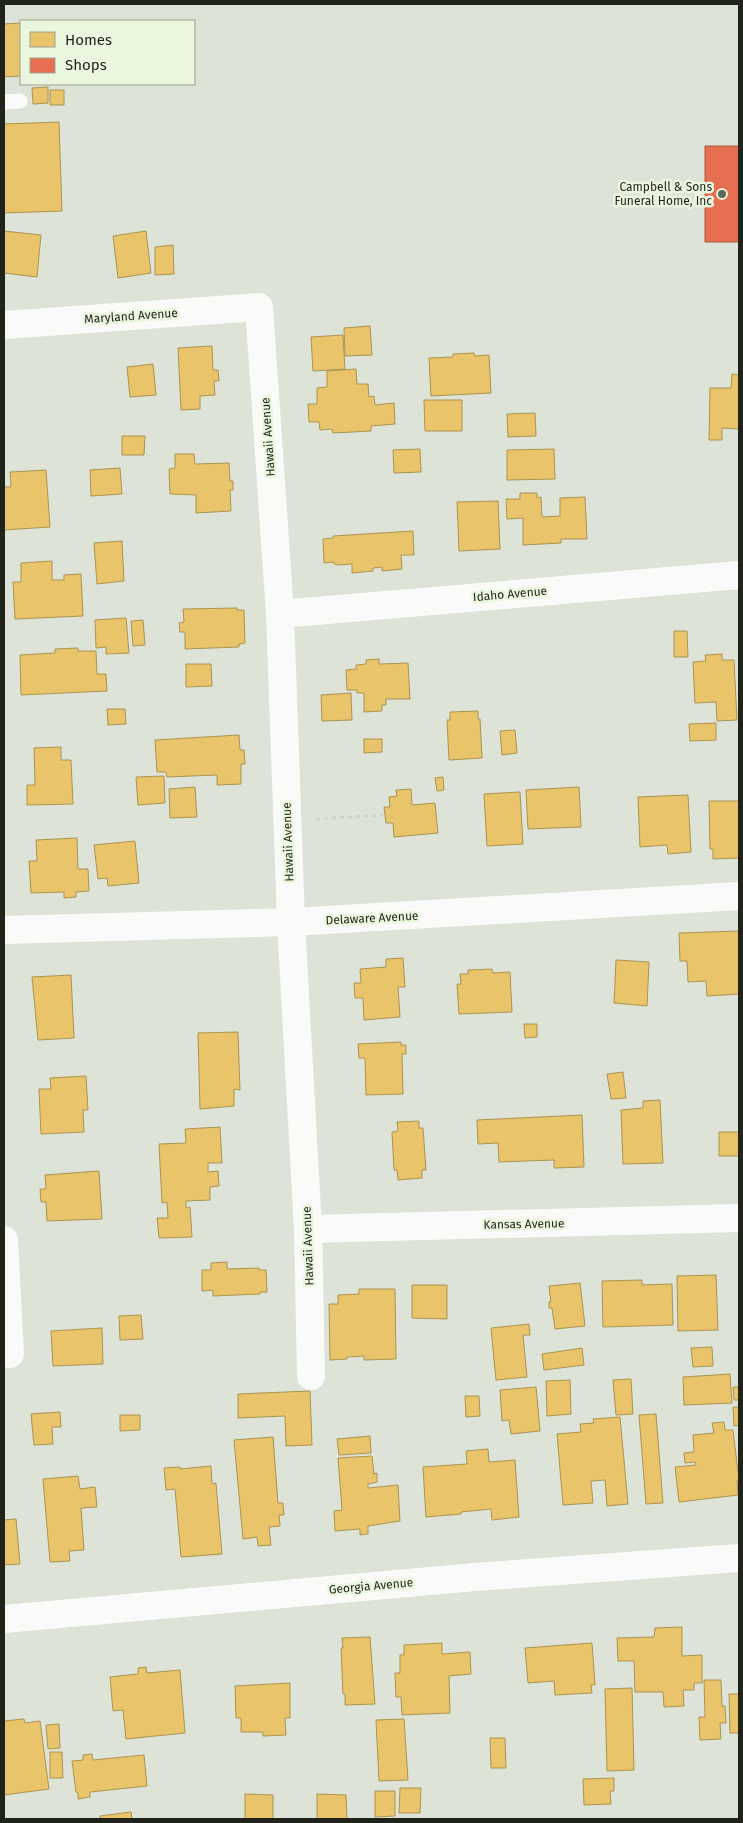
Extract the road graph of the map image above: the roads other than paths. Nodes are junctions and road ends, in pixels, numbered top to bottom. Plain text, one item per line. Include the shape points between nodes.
1 (20, 101) dead end
2 (4, 102) edge
3 (258, 307) joint
4 (4, 325) edge
5 (739, 575) edge
6 (280, 614) junction
7 (739, 896) edge
8 (291, 922) junction
9 (4, 930) edge
10 (739, 1218) edge
11 (308, 1229) junction
12 (4, 1240) edge
13 (10, 1354) dead end
14 (311, 1376) dead end
15 (739, 1558) edge
16 (4, 1619) edge

1 - 2 lane
3 - 4 street, Maryland Avenue
3 - 6 street, Hawaii Avenue
5 - 6 street, Idaho Avenue
6 - 8 street, Hawaii Avenue
7 - 8 street, Delaware Avenue
8 - 9 street, Delaware Avenue
8 - 11 street, Hawaii Avenue
10 - 11 street, Kansas Avenue
11 - 14 street, Hawaii Avenue
12 - 13 street
15 - 16 street, Georgia Avenue via 475,1577

